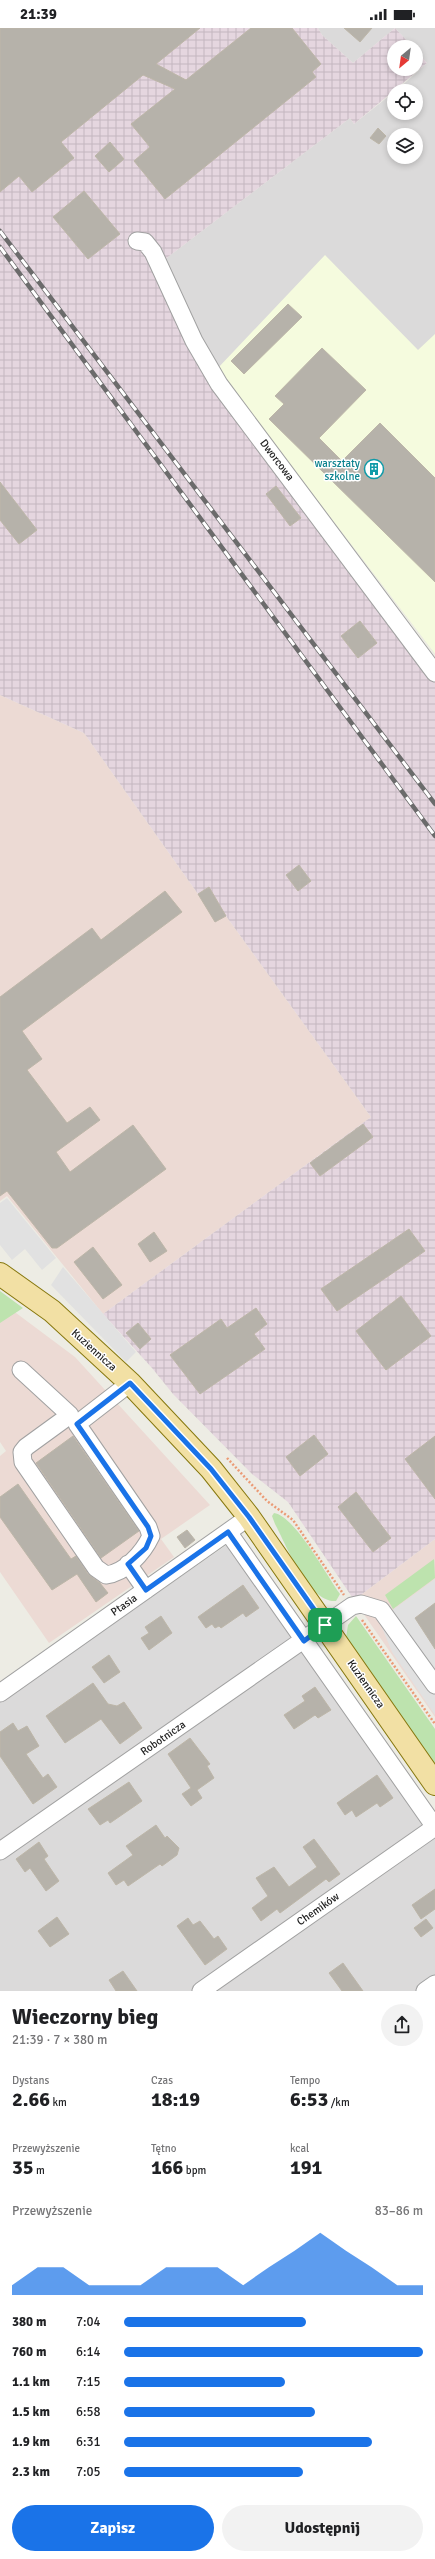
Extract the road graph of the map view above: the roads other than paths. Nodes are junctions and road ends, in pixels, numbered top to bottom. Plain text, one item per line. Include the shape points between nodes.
1 (137, 241) dead end
2 (435, 673) edge
3 (0, 1274) edge
4 (21, 1370) dead end
5 (130, 1383) junction
6 (74, 1419) junction
7 (249, 1517) junction
8 (228, 1532) junction
9 (128, 1564) junction
10 (146, 1590) junction
11 (325, 1625) junction
12 (304, 1641) junction
13 (435, 1685) edge
14 (0, 1693) edge
15 (435, 1784) edge
16 (435, 1827) edge
17 (0, 1851) edge
18 (435, 1984) edge
19 (201, 1991) edge
20 (425, 1991) edge

1 - 2 street, Dworcowa via 145,242 153,252 194,341 216,380
3 - 5 main road, Kuziennicza via 52,1311
4 - 6 street
5 - 6 street
5 - 7 main road, Kuziennicza via 197,1454
6 - 9 street via 148,1527 151,1536 146,1548
6 - 9 street via 26,1447 22,1452 23,1462 96,1568 106,1575 114,1574
7 - 8 street, Ptasia
7 - 11 main road, Kuziennicza
8 - 10 street, Ptasia
8 - 12 street
9 - 10 street
10 - 14 street, Ptasia
11 - 12 street, Robotnicza
11 - 13 street, Robotnicza via 352,1606 361,1604 381,1610
11 - 15 main road, Kuziennicza
12 - 16 street
12 - 17 street, Robotnicza
16 - 19 street, Chemików
18 - 20 street

